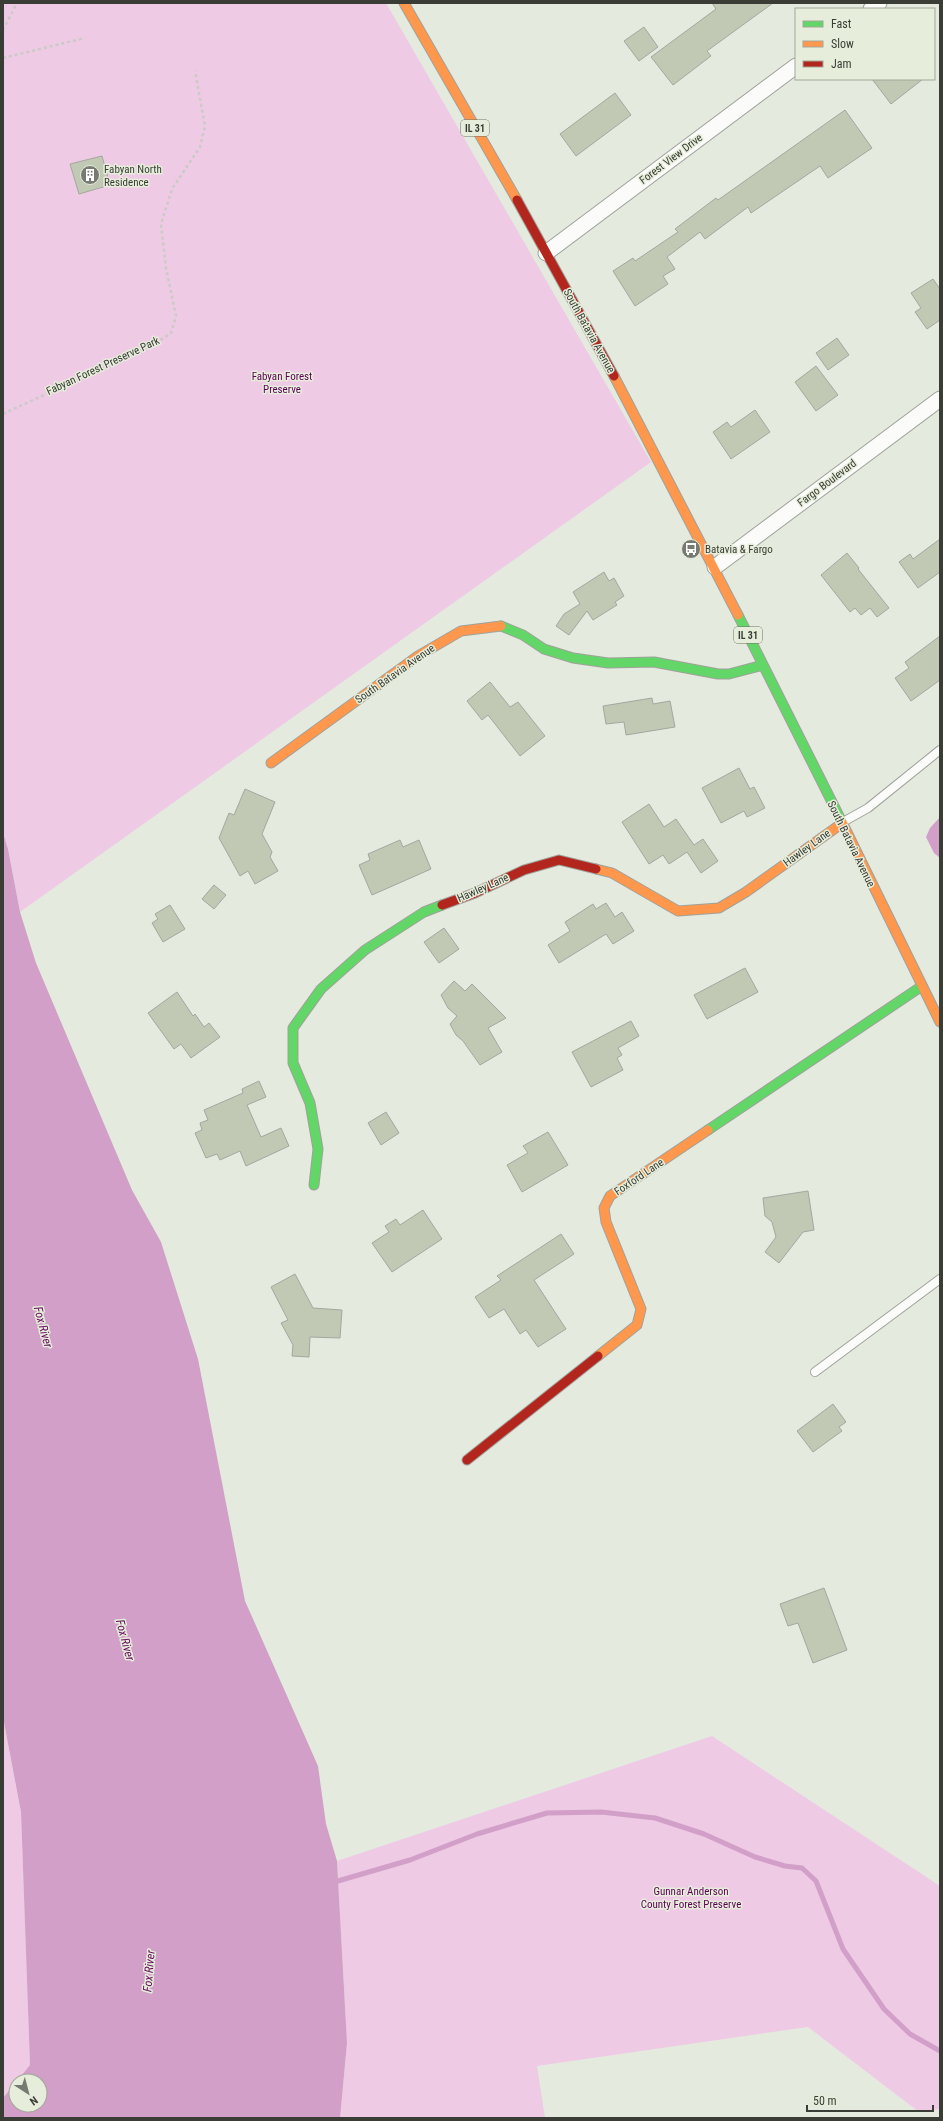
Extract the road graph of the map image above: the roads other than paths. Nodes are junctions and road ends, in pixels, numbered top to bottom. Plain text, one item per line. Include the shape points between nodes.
1 (404, 3) edge
2 (795, 67) edge
3 (546, 253) junction
4 (940, 399) edge
5 (715, 567) junction
6 (763, 665) junction
7 (940, 750) edge
8 (272, 764) dead end
9 (840, 824) junction
10 (922, 986) junction
11 (940, 1022) edge
12 (314, 1185) dead end
13 (940, 1279) edge
14 (815, 1372) dead end
15 (467, 1460) dead end

1 - 3 street, South Batavia Avenue / IL 31
2 - 3 street, Forest View Drive
3 - 5 street, South Batavia Avenue / IL 31 via 648,438
4 - 5 street, Fargo Boulevard
5 - 6 street, South Batavia Avenue / IL 31
6 - 8 street, South Batavia Avenue via 718,674 654,662 608,663 573,658 544,649 524,635 499,626 461,631 418,656
6 - 9 street, South Batavia Avenue / IL 31
7 - 9 lane via 868,808
9 - 10 street, South Batavia Avenue / IL 31
9 - 12 street, Hawley Lane via 746,892 719,908 678,911 612,873 559,860 524,870 475,893 424,912 365,950 320,989 293,1028 293,1063 310,1103 318,1149
10 - 11 street, South Batavia Avenue / IL 31
10 - 15 street, Foxford Lane via 610,1196 604,1208 606,1222 639,1301 640,1314 637,1325
13 - 14 lane

